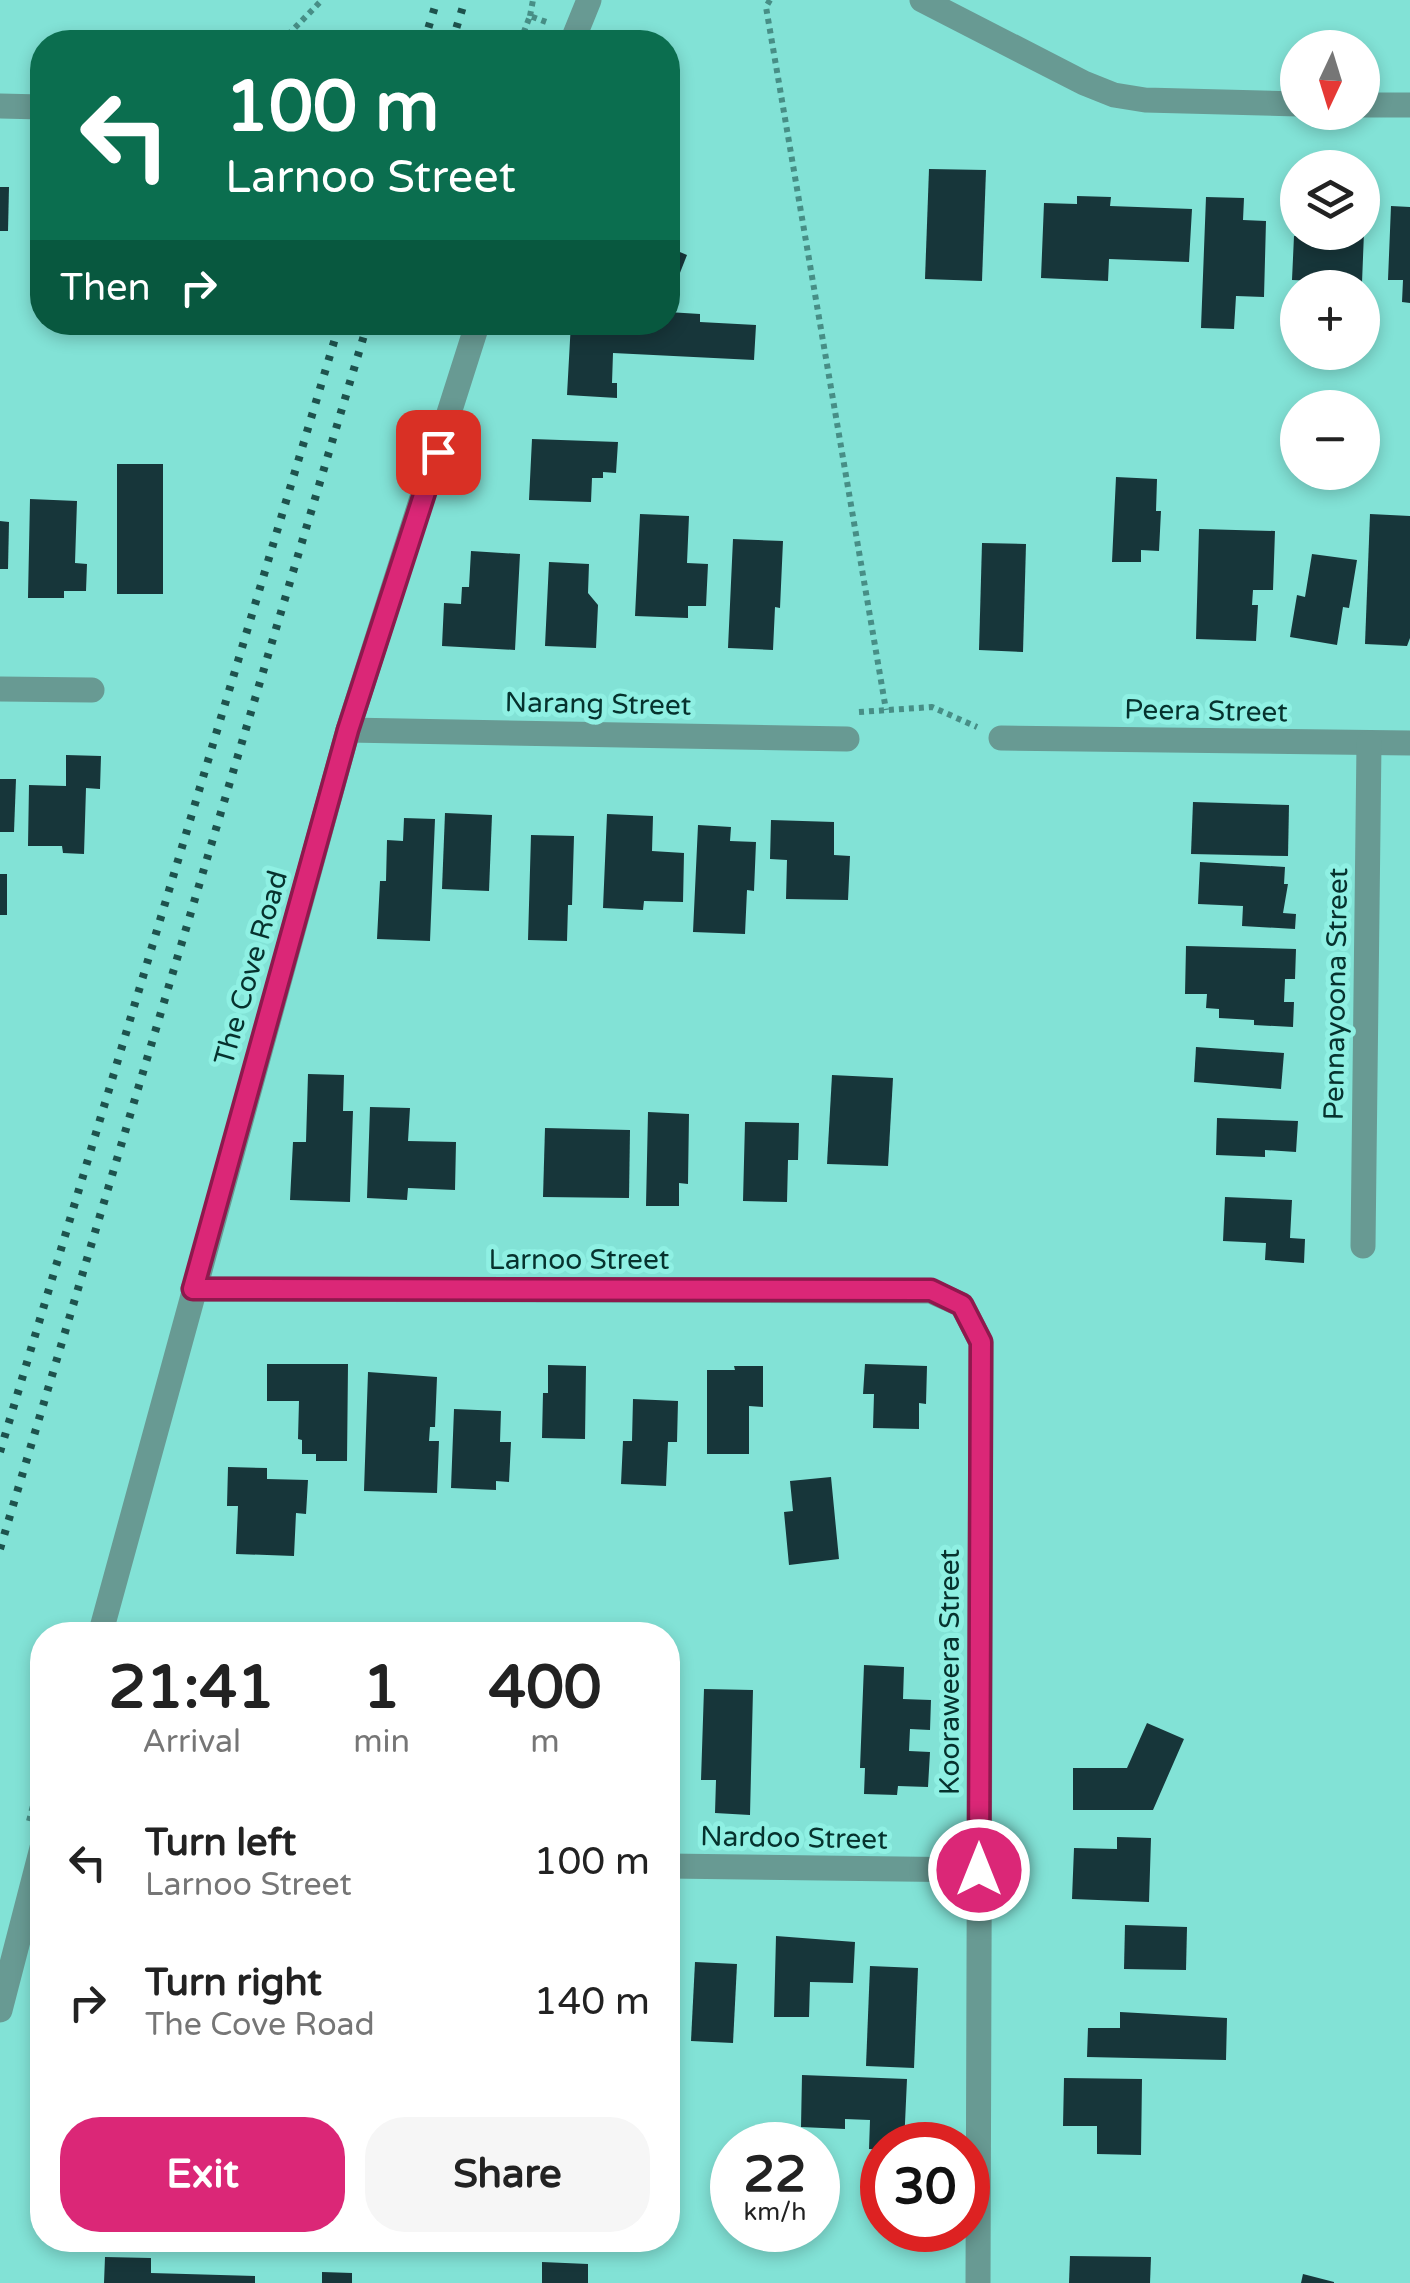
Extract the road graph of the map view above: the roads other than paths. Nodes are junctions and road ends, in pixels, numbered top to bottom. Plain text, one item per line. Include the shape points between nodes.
1 (589, 0) edge
2 (922, 0) edge
3 (577, 30) edge
4 (1280, 104) edge
5 (1380, 105) edge
6 (1410, 105) edge
7 (0, 106) edge
8 (30, 107) edge
9 (474, 335) edge
10 (0, 689) edge
11 (92, 690) dead end
12 (348, 730) junction
13 (1001, 738) road end
14 (841, 739) road end
15 (1369, 743) junction
16 (1410, 743) edge
17 (1363, 1246) dead end
18 (193, 1289) junction
19 (962, 1305) joint
20 (103, 1622) edge
21 (680, 1866) edge
22 (979, 1870) junction
23 (30, 1899) edge
24 (0, 2010) edge
25 (978, 2283) edge

1 - 3 street
2 - 4 street via 1114,95
5 - 6 street
7 - 8 street
9 - 12 street, The Cove Road
10 - 11 street
12 - 14 street, Narang Street
12 - 18 street, The Cove Road
13 - 15 street, Peera Street
15 - 16 street, Peera Street
15 - 17 street, Pennayoona Street
18 - 19 street, Larnoo Street via 931,1290
18 - 20 street, The Cove Road
19 - 22 street, Kooraweera Street via 981,1342
21 - 22 street, Nardoo Street
22 - 25 street, Kooraweera Street
23 - 24 street

